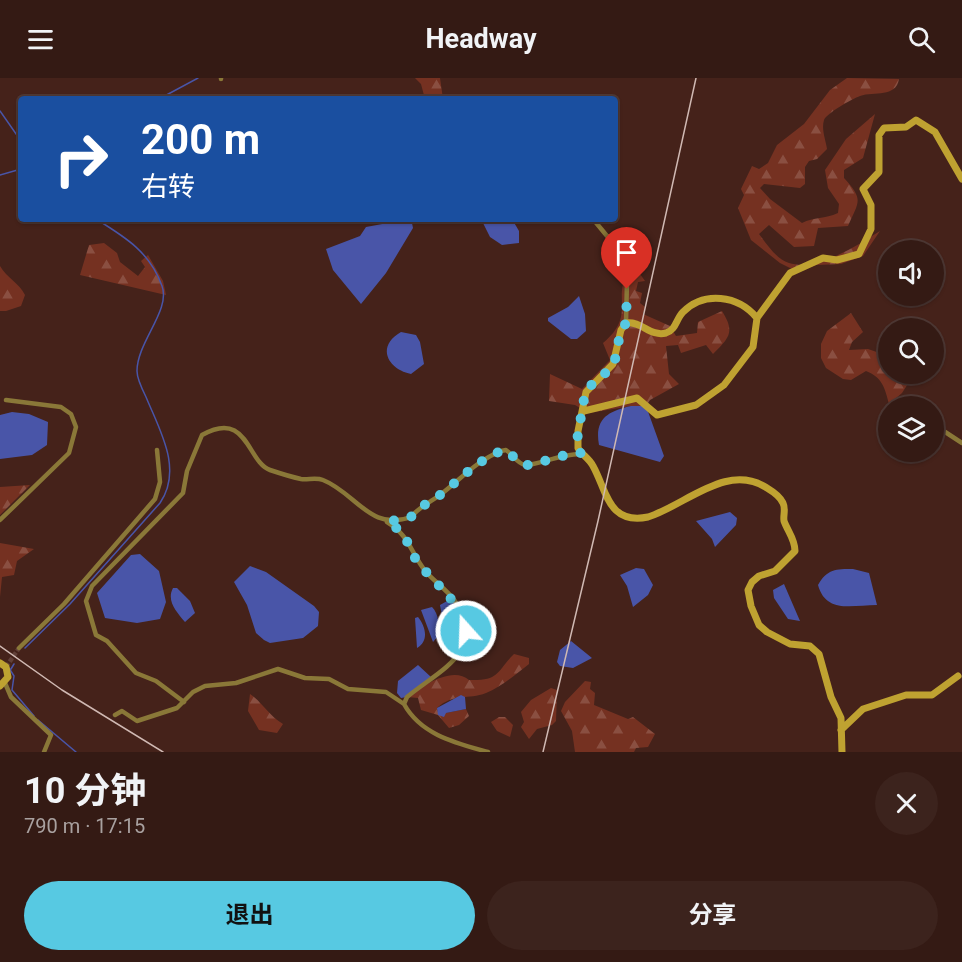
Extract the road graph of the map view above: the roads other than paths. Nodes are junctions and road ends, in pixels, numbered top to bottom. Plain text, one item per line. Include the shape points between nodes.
1 (962, 179) edge
2 (595, 222) edge
3 (757, 318) junction
4 (626, 323) junction
5 (6, 400) dead end
6 (584, 411) junction
7 (944, 431) edge
8 (962, 443) edge
9 (157, 450) dead end
10 (581, 453) junction
11 (0, 520) edge
12 (387, 522) junction
13 (83, 580) junction
14 (92, 586) junction
15 (19, 648) tunnel mouth
16 (0, 663) edge
17 (960, 676) edge
18 (2, 685) edge
19 (184, 702) junction
20 (404, 704) junction
21 (115, 715) dead end
22 (842, 730) junction
23 (44, 752) edge
24 (488, 752) edge
25 (842, 752) edge

1 - 3 street via 925,124 916,120 906,127 884,128 879,135 879,172 863,189 872,213 871,229 863,248 854,257 823,258 790,273
2 - 4 street via 607,236 629,239 644,258 627,281
3 - 4 street via 743,306 714,297 696,302 664,334
3 - 6 street via 753,347 724,385 706,400 657,415 637,398
4 - 6 street via 613,364 586,392
5 - 11 street via 61,408 71,414 76,427 69,453
6 - 10 street via 578,431
7 - 8 street
9 - 13 street via 160,482 155,499
10 - 12 street via 527,465 506,450 501,451 472,465 411,517
10 - 22 street via 593,466 614,509 640,519 658,514 708,487 744,477 778,496 783,502 783,518 795,551 775,571 752,582 748,591 751,606 759,625 767,632 790,644 810,646 819,654
12 - 14 street via 322,479 300,479 268,470 243,436 233,430 213,430 198,440 183,493
12 - 20 street via 404,533 417,561 455,602 466,631 466,644 458,657 407,697
13 - 14 street
13 - 15 street
14 - 19 street via 86,601 96,635 136,673 156,681
16 - 18 street via 8,672
17 - 22 street via 932,695 906,695 863,710
18 - 23 street via 51,735
19 - 20 street via 205,686 236,683 278,669 305,678 328,679 348,689 386,692
19 - 21 street via 165,714 137,721 122,711
20 - 24 street via 419,723 449,742
22 - 25 street

